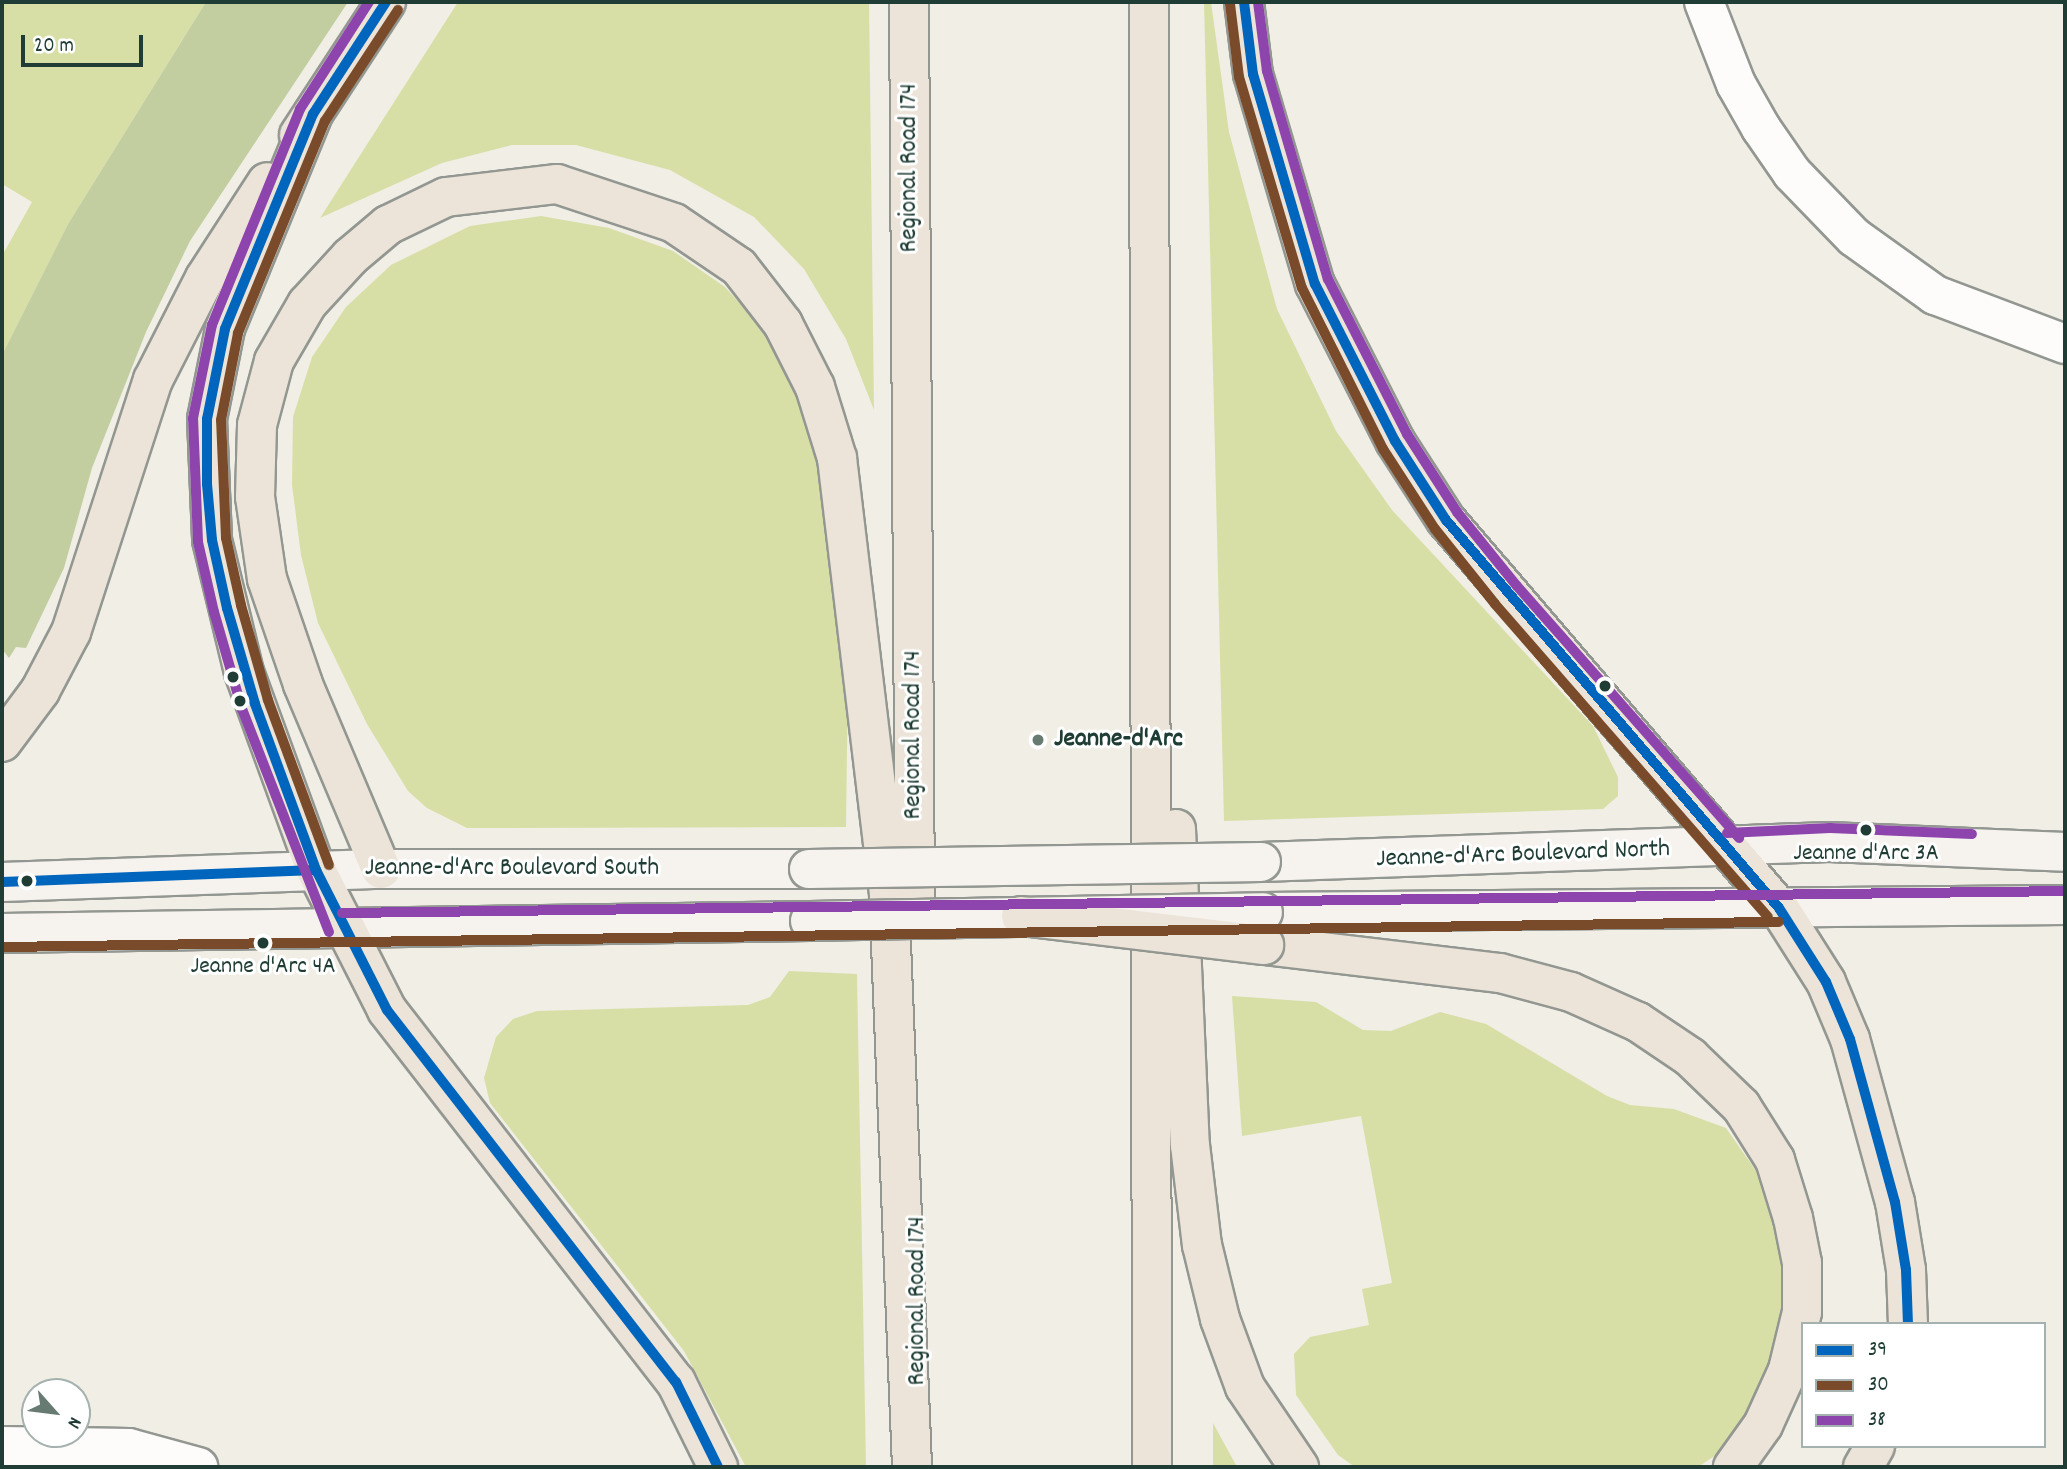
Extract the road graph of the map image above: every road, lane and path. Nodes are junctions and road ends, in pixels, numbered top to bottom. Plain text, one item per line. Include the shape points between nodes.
1 (386, 2) edge
2 (909, 2) edge
3 (1149, 2) edge
4 (1244, 2) edge
5 (1704, 2) edge
6 (313, 114) junction
7 (1151, 286) junction
8 (2065, 344) edge
9 (2, 742) edge
10 (1728, 847) junction
11 (2065, 852) edge
12 (1023, 867) joint
13 (381, 869) junction
14 (316, 870) junction
15 (2, 883) edge
16 (2065, 905) edge
17 (1779, 908) junction
18 (1021, 916) joint
19 (342, 927) junction
20 (1264, 928) junction
21 (2, 933) edge
22 (1908, 1322) edge
23 (2, 1446) edge
24 (1874, 1448) edge
25 (198, 1467) edge
26 (718, 1467) edge
27 (912, 1467) edge
28 (919, 1467) edge
29 (1152, 1467) edge
30 (1299, 1467) edge
31 (1733, 1467) edge
32 (1863, 1467) edge

1 - 6 highway
2 - 28 highway, Regional Road 174
3 - 7 highway
4 - 10 highway via 1253,74 1315,284 1395,441 1463,542
5 - 8 street via 1736,84 1761,128 1792,173 1854,237 1935,295
6 - 9 highway via 180,324 135,428 71,632 40,691
6 - 14 highway via 225,329 207,419 207,484 212,540 244,672
7 - 29 highway
7 - 30 highway via 1190,1132 1202,1245 1220,1319 1245,1387
10 - 11 main road, Jeanne-d'Arc Boulevard North via 1829,842
10 - 12 main road, Jeanne-d'Arc Boulevard North, bridge
10 - 17 highway
12 - 13 main road, Jeanne-d'Arc Boulevard South, bridge
13 - 14 main road, Jeanne-d'Arc Boulevard South
13 - 27 highway via 303,684 267,579 255,497 257,425 274,361 307,304 350,257 388,225 446,197 557,184 674,223 739,267 783,324 816,387 837,458 889,894
14 - 15 main road, Jeanne-d'Arc Boulevard South
14 - 19 highway
16 - 17 main road, Jeanne-d'Arc Boulevard North
17 - 20 main road, Jeanne-d'Arc Boulevard North
17 - 22 highway via 1826,982 1850,1039 1895,1202 1906,1270
18 - 19 main road, Jeanne-d'Arc Boulevard South, bridge
18 - 20 highway, bridge
19 - 21 main road, Jeanne-d'Arc Boulevard South
19 - 26 highway via 409,1043 676,1382
20 - 31 highway via 1500,973 1571,992 1638,1022 1690,1057 1741,1106 1774,1160 1793,1218 1802,1264 1801,1312 1788,1370 1763,1425
23 - 25 street via 129,1448
24 - 32 highway

